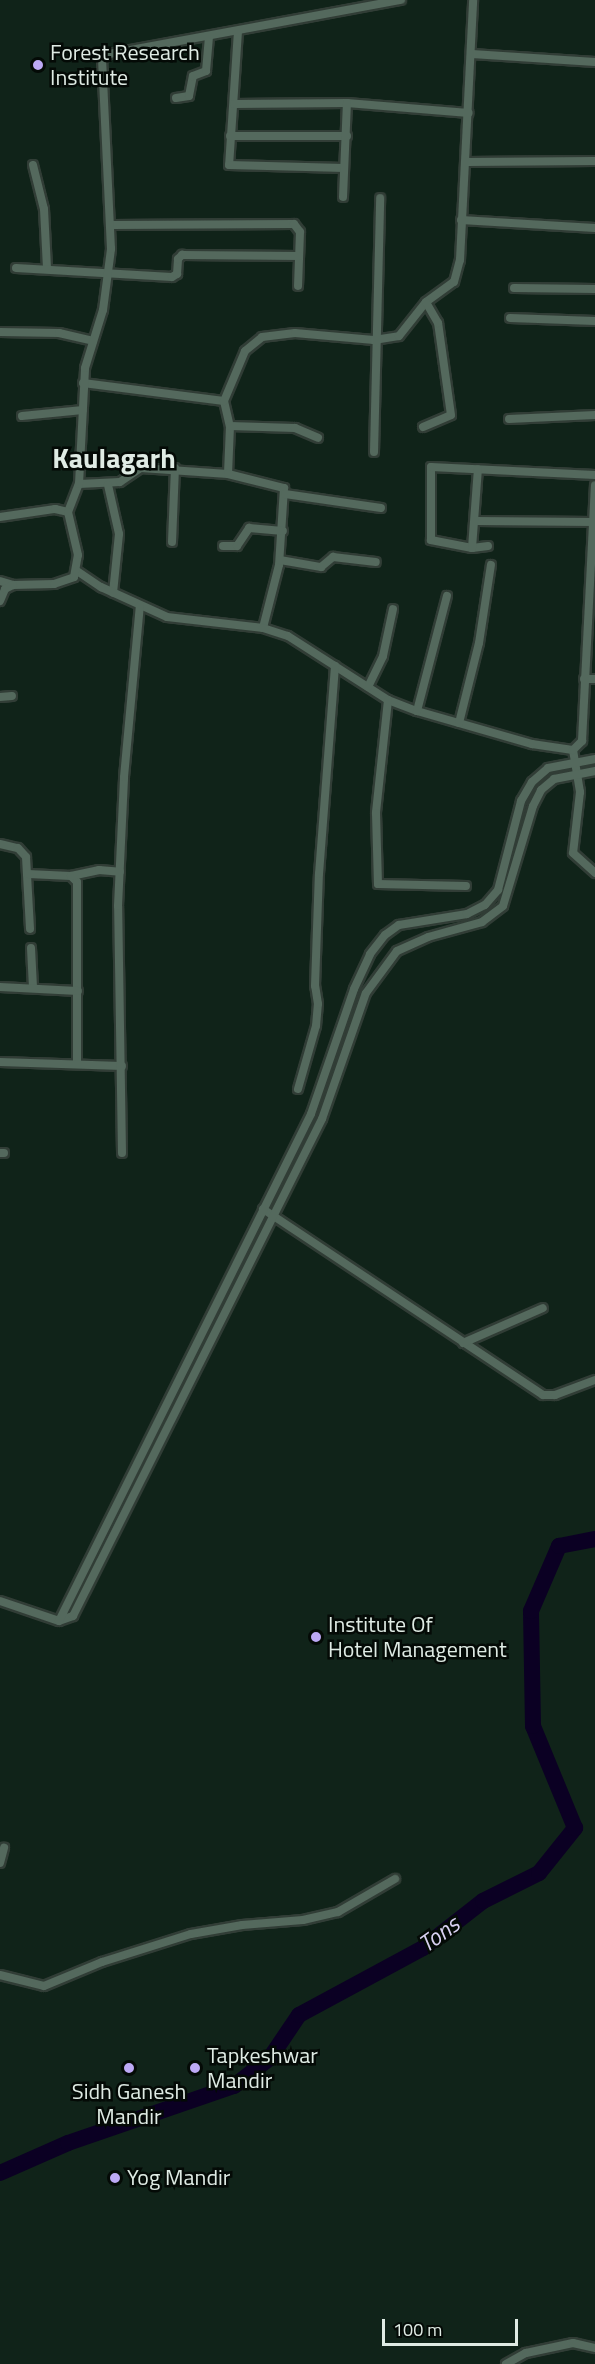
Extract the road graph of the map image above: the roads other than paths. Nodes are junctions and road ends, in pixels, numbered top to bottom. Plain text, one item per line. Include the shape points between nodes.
1 (401, 0) edge
2 (473, 0) edge
3 (238, 31) junction
4 (209, 36) junction
5 (472, 54) junction
6 (595, 62) edge
7 (176, 98) dead end
8 (234, 104) junction
9 (347, 104) junction
10 (469, 113) junction
11 (230, 136) junction
12 (347, 136) junction
13 (595, 161) edge
14 (466, 162) junction
15 (33, 165) dead end
16 (344, 168) junction
17 (343, 197) dead end
18 (380, 198) dead end
19 (461, 220) junction
20 (111, 225) junction
21 (595, 228) edge
22 (299, 256) junction
23 (16, 268) dead end
24 (47, 268) junction
25 (109, 275) junction
26 (298, 286) dead end
27 (514, 288) dead end
28 (595, 289) edge
29 (426, 303) junction
30 (510, 318) dead end
31 (595, 321) edge
32 (0, 332) edge
33 (374, 340) junction
34 (93, 341) junction
35 (83, 383) junction
36 (224, 401) junction
37 (83, 410) junction
38 (595, 415) edge
39 (22, 416) dead end
40 (509, 419) dead end
41 (230, 426) junction
42 (423, 428) dead end
43 (318, 438) dead end
44 (374, 452) dead end
45 (175, 468) junction
46 (478, 469) junction
47 (228, 474) junction
48 (595, 475) edge
49 (78, 484) junction
50 (108, 485) junction
51 (595, 488) edge
52 (285, 494) junction
53 (381, 508) dead end
54 (68, 512) junction
55 (0, 517) edge
56 (476, 521) junction
57 (593, 522) junction
58 (283, 531) junction
59 (172, 542) dead end
60 (223, 546) dead end
61 (488, 546) dead end
62 (472, 548) junction
63 (280, 560) junction
64 (376, 562) dead end
65 (492, 565) dead end
66 (76, 571) junction
67 (0, 581) edge
68 (13, 585) junction
69 (113, 593) junction
70 (447, 596) dead end
71 (0, 601) edge
72 (140, 606) junction
73 (393, 609) dead end
74 (263, 628) junction
75 (335, 666) junction
76 (584, 679) junction
77 (595, 679) edge
78 (368, 687) junction
79 (12, 696) dead end
80 (0, 697) edge
81 (388, 700) junction
82 (417, 711) junction
83 (459, 723) junction
84 (574, 755) junction
85 (595, 759) edge
86 (595, 771) edge
87 (578, 772) junction
88 (0, 844) edge
89 (120, 872) junction
90 (595, 873) edge
91 (28, 874) junction
92 (71, 876) junction
93 (466, 886) dead end
94 (30, 929) dead end
95 (31, 948) dead end
96 (0, 987) edge
97 (33, 988) junction
98 (78, 991) junction
99 (0, 1062) edge
100 (77, 1063) junction
101 (122, 1066) junction
102 (297, 1089) dead end
103 (122, 1153) dead end
104 (263, 1209) junction
105 (274, 1216) junction
106 (215, 1306) junction
107 (543, 1308) dead end
108 (226, 1311) junction
109 (463, 1343) junction
110 (595, 1380) edge
111 (116, 1506) junction
112 (126, 1510) junction
113 (0, 1602) edge
114 (59, 1621) junction
115 (3, 1848) dead end
116 (0, 1863) edge
117 (395, 1879) dead end
118 (0, 1975) edge
119 (595, 2348) edge
120 (506, 2364) edge

1 - 3 street
2 - 5 street
3 - 4 street
3 - 8 street
4 - 7 street via 206,71 193,76 189,96
4 - 20 street via 105,56 101,64
5 - 6 street
5 - 10 street
8 - 9 street
8 - 11 street
9 - 10 street
9 - 12 street
10 - 14 street
11 - 12 street
11 - 16 street via 227,162 231,166
12 - 16 street
13 - 14 street
14 - 19 street
15 - 24 street via 44,208
16 - 17 street
18 - 33 street
19 - 21 street
19 - 29 street via 459,271 448,287
20 - 22 street via 290,223 300,232
20 - 25 street
22 - 25 street via 182,255 175,276
22 - 26 street
23 - 24 street
24 - 25 street
25 - 34 street
27 - 28 street
29 - 33 street via 404,334
29 - 42 street via 438,323 451,416
30 - 31 street
32 - 34 street via 59,333
33 - 36 street via 295,333 262,337 245,351
33 - 44 street
34 - 35 street
35 - 36 street
35 - 37 street
36 - 41 street
37 - 39 street
37 - 49 street
38 - 40 street
41 - 43 street via 295,428
41 - 47 street
45 - 47 street
45 - 50 street via 141,468
45 - 59 street
46 - 48 street
46 - 56 street
46 - 62 street via 435,466 429,474 431,540
47 - 52 street via 278,483
49 - 50 street
49 - 54 street
50 - 69 street via 119,534
51 - 57 street
52 - 53 street
52 - 58 street
54 - 55 street via 55,509
54 - 66 street via 76,534
56 - 57 street
56 - 62 street
57 - 76 street
58 - 60 street via 252,527 237,546
58 - 63 street
61 - 62 street
63 - 64 street via 321,567 333,557
63 - 74 street
65 - 83 street via 479,643
66 - 68 street via 71,580 61,583
66 - 69 street
67 - 68 street
68 - 71 street via 5,589
69 - 72 street
70 - 82 street
72 - 74 street via 180,620
72 - 89 street
73 - 78 street via 383,656
74 - 75 street via 288,636
75 - 78 street
75 - 102 street via 319,884 315,986 318,1004 316,1026
76 - 77 street
76 - 84 street via 582,741
78 - 81 street
79 - 80 street
81 - 82 street
81 - 93 street via 376,813 378,884
82 - 83 street
83 - 84 street
84 - 85 street
84 - 87 street
84 - 104 street via 548,768 532,782 521,801 498,890 485,905 467,914 399,926 384,935 370,954 310,1114
86 - 87 street
87 - 90 street via 579,808 573,854
87 - 105 street via 554,779 533,806 503,906 482,922 408,944 384,965 366,993 322,1119
88 - 91 street via 22,851
89 - 92 street via 99,870
89 - 101 street
91 - 92 street
91 - 94 street
92 - 98 street via 77,882 79,901
95 - 97 street
96 - 97 street
97 - 98 street
98 - 100 street
99 - 100 street
100 - 101 street
101 - 103 street
104 - 105 street
104 - 106 street
105 - 108 street
105 - 109 street
106 - 108 street
106 - 111 street
107 - 109 street
108 - 112 street
109 - 110 street via 543,1395 555,1395
111 - 112 street
111 - 114 street
112 - 114 street via 73,1616
113 - 114 street
115 - 116 street
117 - 118 street via 338,1912 191,1934 102,1962 44,1986
119 - 120 street via 573,2343 526,2353

